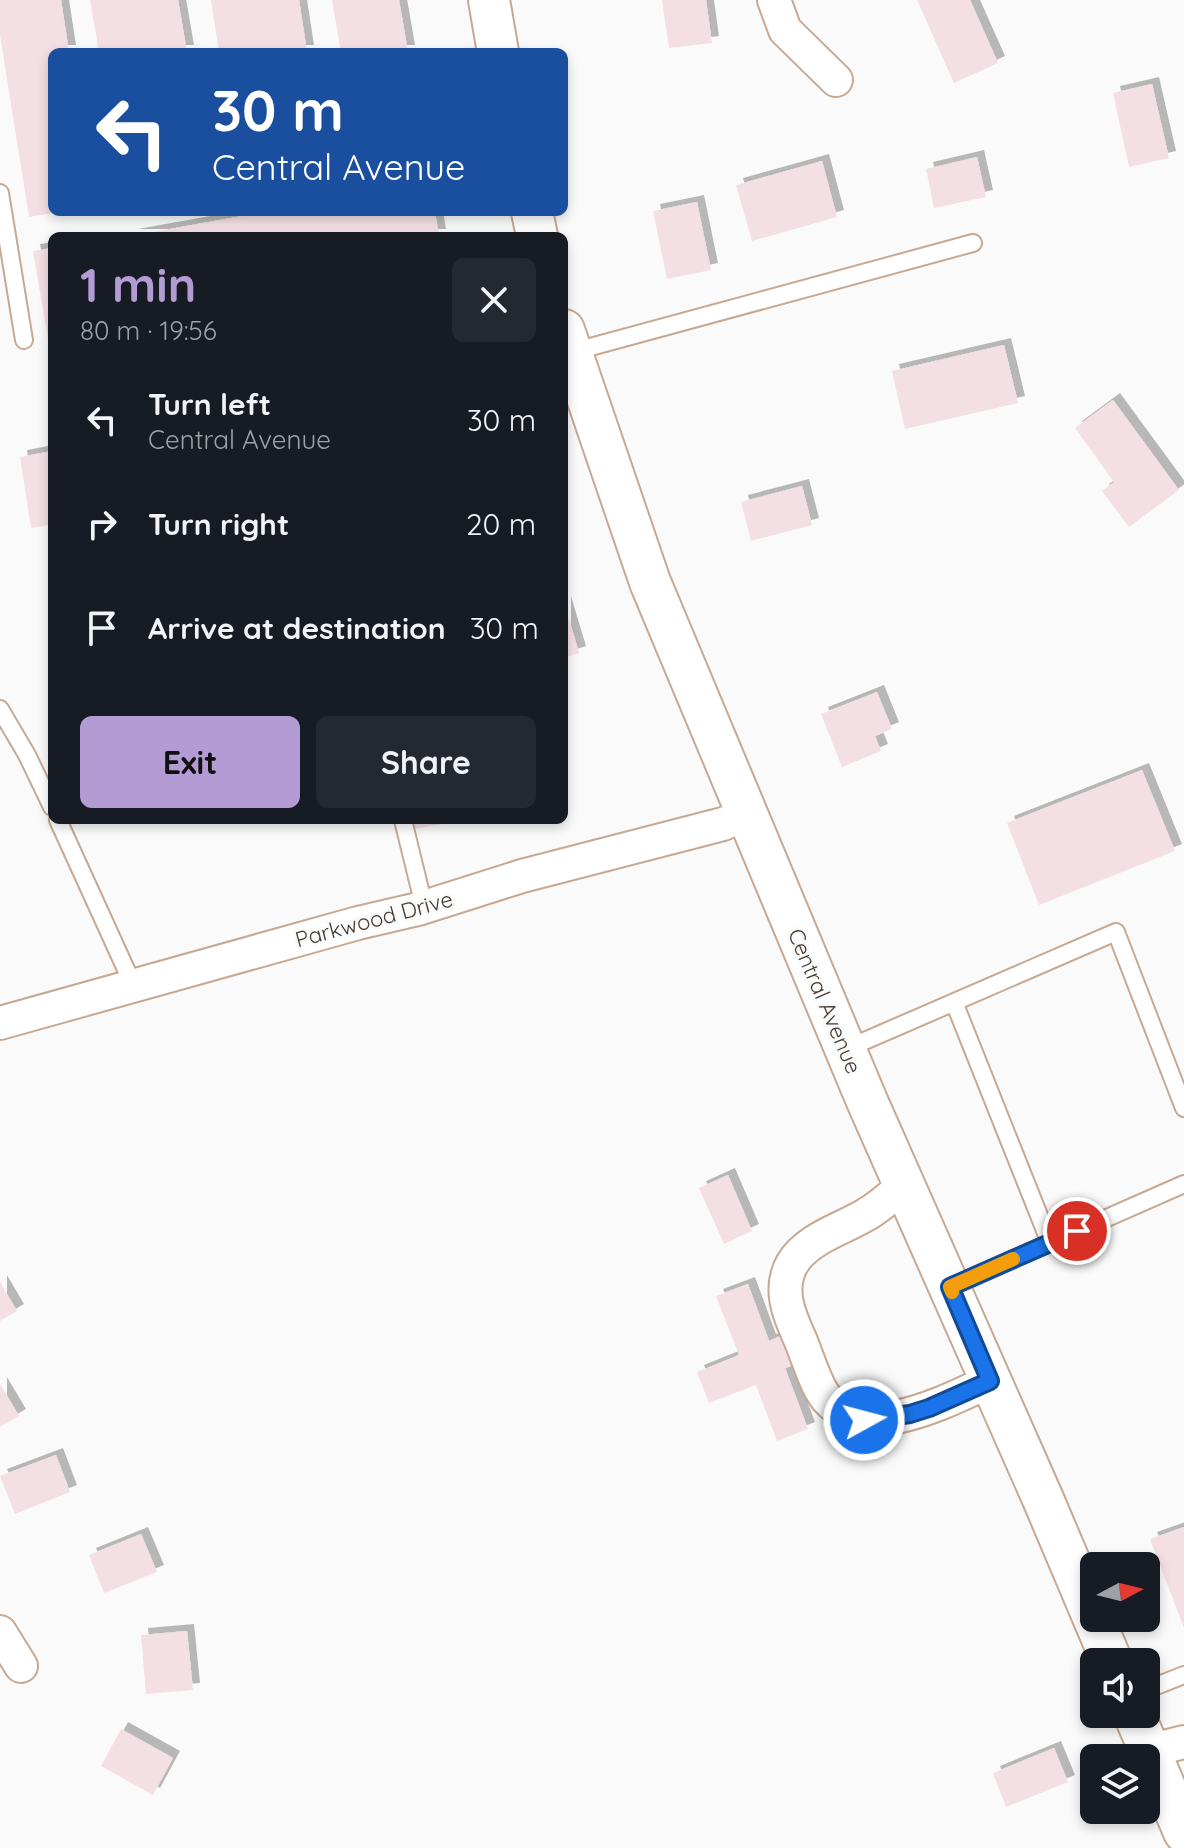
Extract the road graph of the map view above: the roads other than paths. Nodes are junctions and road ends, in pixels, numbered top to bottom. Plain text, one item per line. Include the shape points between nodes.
1 (489, 0) edge
2 (774, 0) edge
3 (497, 48) edge
4 (836, 80) dead end
5 (0, 193) edge
6 (973, 243) dead end
7 (24, 340) dead end
8 (568, 341) edge
9 (0, 709) edge
10 (48, 799) edge
11 (747, 814) junction
12 (60, 824) edge
13 (404, 824) edge
14 (424, 906) junction
15 (134, 987) junction
16 (954, 1002) junction
17 (0, 1023) edge
18 (846, 1049) junction
19 (1184, 1108) edge
20 (906, 1184) junction
21 (1184, 1184) edge
22 (1050, 1243) junction
23 (950, 1287) junction
24 (990, 1381) junction
25 (0, 1632) edge
26 (1106, 1648) edge
27 (21, 1666) dead end
28 (1184, 1675) edge
29 (1160, 1684) edge
30 (1148, 1728) edge
31 (1166, 1746) edge
32 (1184, 1832) edge

1 - 3 street
2 - 4 street via 785,30
5 - 7 lane
6 - 8 lane
8 - 11 street, Central Avenue via 650,582
9 - 10 lane
11 - 14 street, Parkwood Drive
11 - 18 street, Central Avenue
12 - 15 lane
13 - 14 lane
14 - 15 street, Parkwood Drive
15 - 17 street, Parkwood Drive
16 - 18 lane
16 - 19 lane via 1116,932
16 - 22 lane
18 - 20 street, Central Avenue
20 - 23 street, Central Avenue
20 - 24 street via 871,1212 801,1251 791,1266 786,1307 825,1397 841,1412 864,1420 910,1414
21 - 22 lane
22 - 23 lane
23 - 24 street, Central Avenue
24 - 26 street, Central Avenue
25 - 27 street
28 - 29 lane
30 - 31 street
31 - 32 street

